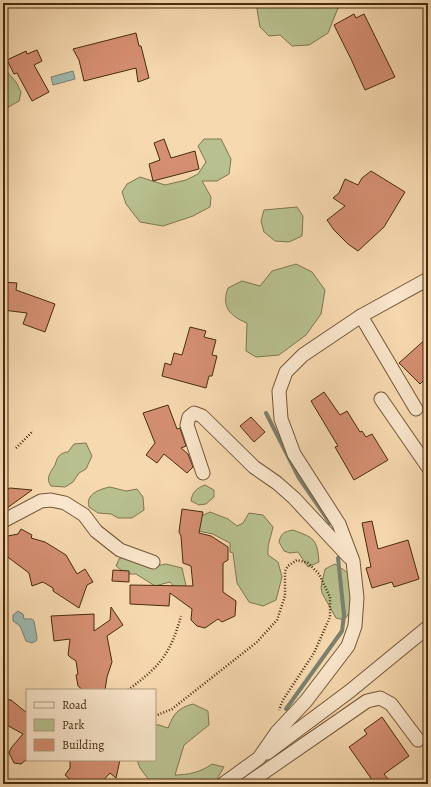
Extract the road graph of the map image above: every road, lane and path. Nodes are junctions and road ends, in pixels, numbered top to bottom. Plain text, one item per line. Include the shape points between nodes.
1 (428, 279) edge
2 (361, 316) junction
3 (381, 399) dead end
4 (416, 409) dead end
5 (33, 431) dead end
6 (16, 448) dead end
7 (428, 467) edge
8 (203, 473) dead end
9 (3, 521) edge
10 (153, 562) dead end
11 (353, 562) junction
12 (181, 616) dead end
13 (428, 627) edge
14 (129, 689) edge
15 (156, 716) edge
16 (277, 732) junction
17 (418, 740) dead end
18 (259, 758) junction
19 (223, 784) edge
20 (247, 784) edge

1 - 2 street
2 - 4 street
2 - 11 street via 303,355 286,372 279,391 281,419 294,454 339,524
3 - 7 street
5 - 6 path
8 - 11 street via 187,425 189,417 194,413 202,416 254,467 294,498
9 - 10 street via 41,501 65,503 84,515 96,531 120,550
11 - 16 street via 357,598 356,619 348,646 306,701
12 - 14 path via 176,635 164,658
13 - 18 street via 350,691
15 - 16 path via 172,709 257,642 277,620 285,596 285,571 297,560 308,563 320,574 330,597 330,616 314,653 276,716
16 - 18 street
17 - 20 street via 391,704 380,698 374,699 367,701
18 - 19 street

